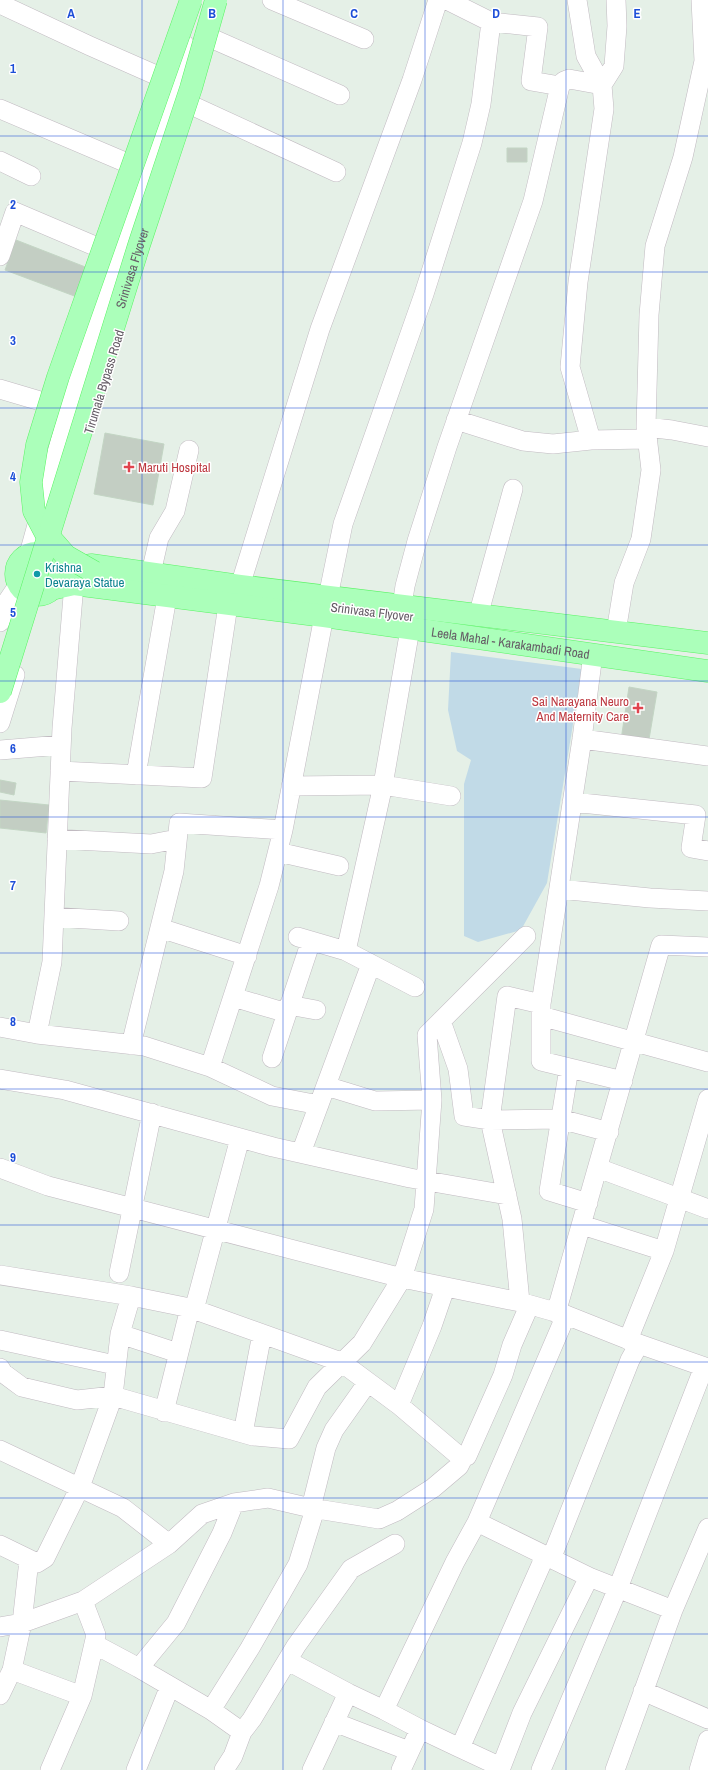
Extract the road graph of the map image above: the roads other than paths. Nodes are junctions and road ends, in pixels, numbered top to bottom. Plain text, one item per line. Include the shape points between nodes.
1 (191, 0) edge
2 (198, 0) edge
3 (205, 0) edge
4 (216, 0) edge
5 (224, 0) edge
6 (272, 0) edge
7 (438, 0) edge
8 (447, 0) edge
9 (577, 0) edge
10 (616, 0) edge
11 (701, 0) edge
12 (0, 4) edge
13 (491, 22) junction
14 (213, 39) junction
15 (364, 39) dead end
16 (174, 83) junction
17 (602, 85) junction
18 (560, 86) junction
19 (340, 95) dead end
20 (191, 105) junction
21 (0, 110) edge
22 (0, 161) edge
23 (146, 171) junction
24 (336, 172) dead end
25 (31, 176) dead end
26 (0, 256) edge
27 (119, 256) junction
28 (0, 389) edge
29 (69, 410) junction
30 (456, 420) junction
31 (647, 433) junction
32 (708, 437) edge
33 (591, 440) junction
34 (189, 450) dead end
35 (513, 489) dead end
36 (0, 557) edge
37 (25, 557) junction
38 (151, 573) junction
39 (55, 580) junction
40 (12, 581) edge
41 (240, 586) junction
42 (166, 597) junction
43 (228, 605) junction
44 (326, 606) junction
45 (402, 606) junction
46 (478, 616) junction
47 (0, 622) edge
48 (410, 629) junction
49 (616, 632) junction
50 (708, 643) edge
51 (0, 653) edge
52 (593, 654) junction
53 (708, 658) edge
54 (708, 670) edge
55 (0, 692) edge
56 (0, 723) edge
57 (582, 739) junction
58 (61, 745) junction
59 (0, 750) edge
60 (708, 756) edge
61 (60, 771) junction
62 (136, 774) junction
63 (383, 785) junction
64 (291, 786) junction
65 (451, 796) dead end
66 (572, 802) junction
67 (283, 830) junction
68 (57, 838) junction
69 (177, 838) junction
70 (708, 850) edge
71 (278, 852) junction
72 (339, 866) dead end
73 (559, 889) junction
74 (708, 901) edge
75 (54, 917) junction
76 (119, 921) dead end
77 (160, 928) junction
78 (526, 936) dead end
79 (708, 947) edge
80 (346, 951) junction
81 (246, 956) junction
82 (371, 964) junction
83 (415, 987) dead end
84 (233, 997) junction
85 (288, 1009) junction
86 (316, 1010) dead end
87 (541, 1010) junction
88 (441, 1021) junction
89 (0, 1027) edge
90 (37, 1034) junction
91 (634, 1041) junction
92 (132, 1045) junction
93 (272, 1058) dead end
94 (708, 1062) edge
95 (210, 1067) junction
96 (569, 1068) junction
97 (0, 1079) edge
98 (623, 1080) junction
99 (326, 1086) junction
100 (708, 1099) edge
101 (432, 1100) junction
102 (319, 1105) junction
103 (152, 1113) junction
104 (560, 1118) junction
105 (490, 1120) junction
106 (609, 1132) junction
107 (240, 1138) junction
108 (702, 1142) edge
109 (301, 1153) junction
110 (0, 1168) edge
111 (598, 1168) junction
112 (426, 1181) junction
113 (506, 1195) junction
114 (679, 1198) junction
115 (588, 1203) junction
116 (132, 1207) junction
117 (708, 1208) edge
118 (582, 1225) junction
119 (216, 1229) junction
120 (664, 1251) junction
121 (119, 1273) dead end
122 (0, 1274) edge
123 (402, 1278) junction
124 (445, 1288) junction
125 (131, 1296) junction
126 (524, 1304) junction
127 (192, 1309) junction
128 (561, 1314) junction
129 (120, 1334) junction
130 (262, 1334) junction
131 (0, 1340) edge
132 (634, 1342) junction
133 (178, 1353) junction
134 (341, 1362) junction
135 (115, 1365) junction
136 (706, 1367) edge
137 (0, 1368) edge
138 (368, 1382) junction
139 (113, 1396) junction
140 (399, 1405) junction
141 (164, 1412) junction
142 (243, 1434) junction
143 (0, 1450) edge
144 (463, 1458) junction
145 (80, 1487) junction
146 (234, 1503) junction
147 (313, 1508) junction
148 (477, 1522) junction
149 (708, 1528) edge
150 (170, 1544) junction
151 (395, 1544) dead end
152 (0, 1545) edge
153 (548, 1557) junction
154 (29, 1560) junction
155 (589, 1577) junction
156 (618, 1588) junction
157 (83, 1601) junction
158 (673, 1610) junction
159 (22, 1623) junction
160 (0, 1627) edge
161 (94, 1644) junction
162 (288, 1661) junction
163 (139, 1668) junction
164 (12, 1670) junction
165 (170, 1686) junction
166 (642, 1691) junction
167 (348, 1693) junction
168 (0, 1695) edge
169 (82, 1696) junction
170 (211, 1710) junction
171 (384, 1710) junction
172 (708, 1719) edge
173 (334, 1722) junction
174 (420, 1729) junction
175 (242, 1732) junction
176 (708, 1740) edge
177 (460, 1748) junction
178 (409, 1751) junction
179 (500, 1768) edge
180 (50, 1770) edge
181 (136, 1770) edge
182 (224, 1770) edge
183 (312, 1770) edge
184 (402, 1770) edge
185 (541, 1770) edge
186 (615, 1770) edge
187 (699, 1770) edge

1 - 53 main road, Srinivasa Flyover, bridge via 60,370 37,445 31,482 34,511 45,532 66,556 94,572 142,582
2 - 16 street, Tirumala Bypass Road
3 - 51 main road, Srinivasa Flyover via 193,46 77,402
4 - 55 main road, Srinivasa Flyover, bridge via 191,88
5 - 14 street, Tirumala Bypass Road
6 - 15 street
7 - 41 street via 410,87 320,329
8 - 13 street
9 - 17 street via 586,56
10 - 17 street via 614,66
11 - 31 street via 704,61 683,157 655,246 649,315
12 - 16 street
13 - 18 street via 538,27 531,81
13 - 44 street via 481,104 472,143 424,294 343,524
14 - 19 street
14 - 20 street, Tirumala Bypass Road
16 - 23 street, Tirumala Bypass Road
17 - 18 street via 569,79
17 - 33 street via 604,109 578,282 570,367
18 - 30 street via 533,201
20 - 24 street
20 - 39 street, Tirumala Bypass Road via 101,389
21 - 23 street
22 - 25 street
23 - 27 street, Tirumala Bypass Road
26 - 27 street via 15,212
27 - 29 street, Tirumala Bypass Road
28 - 29 street
29 - 37 street, Tirumala Bypass Road
30 - 33 street via 523,441 553,444
30 - 45 street via 417,541
31 - 32 street via 672,430
31 - 33 street
31 - 49 street via 651,470 641,539 624,583
34 - 38 street via 175,511 159,538
35 - 46 street
36 - 37 main road
37 - 39 main road via 43,554
37 - 40 main road via 16,566
38 - 39 main road, Leela Mahal - Karakambadi Road via 91,564
38 - 41 main road, Leela Mahal - Karakambadi Road
39 - 40 main road via 28,592
39 - 42 main road, Leela Mahal - Karakambadi Road
39 - 56 street
39 - 58 street
40 - 47 street
41 - 44 main road, Leela Mahal - Karakambadi Road
42 - 43 main road, Leela Mahal - Karakambadi Road
42 - 62 street
43 - 44 main road, Leela Mahal - Karakambadi Road
43 - 62 street via 202,778
44 - 45 main road, Leela Mahal - Karakambadi Road
44 - 48 main road, Leela Mahal - Karakambadi Road
44 - 64 street
45 - 46 main road, Leela Mahal - Karakambadi Road
46 - 49 main road, Leela Mahal - Karakambadi Road
48 - 52 main road, Leela Mahal - Karakambadi Road
48 - 63 street
49 - 50 main road, Leela Mahal - Karakambadi Road
52 - 54 main road, Leela Mahal - Karakambadi Road
52 - 57 street
57 - 60 street
57 - 66 street
58 - 59 street
58 - 61 street
61 - 62 street
61 - 68 street
63 - 64 street
63 - 65 street
63 - 80 street
64 - 67 street
66 - 70 street via 696,815 691,848
66 - 73 street
67 - 69 street via 178,823
67 - 71 street
68 - 69 street via 151,844
68 - 75 street
69 - 77 street via 174,871
71 - 72 street
71 - 81 street
73 - 74 street
73 - 87 street
75 - 76 street
75 - 90 street via 52,962
77 - 81 street
77 - 92 street
78 - 88 street
79 - 91 street via 661,944
80 - 82 street
80 - 85 street via 304,939
81 - 84 street
82 - 83 street
82 - 99 street
84 - 85 street
84 - 95 street
85 - 86 street
85 - 93 street
87 - 91 street
87 - 96 street via 541,1061
87 - 105 street via 507,996
88 - 101 street via 427,1036
88 - 105 street via 458,1069 464,1116
89 - 90 street
90 - 92 street
91 - 94 street
91 - 98 street
92 - 95 street via 144,1046
95 - 102 street via 272,1096
96 - 98 street
96 - 104 street
97 - 103 street via 65,1090
98 - 106 street
99 - 101 street via 375,1101
99 - 102 street
100 - 108 street
101 - 112 street
102 - 109 street
103 - 107 street
103 - 116 street
104 - 105 street
104 - 106 street
104 - 115 street via 549,1191
105 - 113 street
106 - 111 street
107 - 109 street
107 - 119 street
108 - 114 street
109 - 112 street
110 - 116 street via 48,1186
111 - 114 street
111 - 115 street
112 - 113 street
112 - 123 street via 424,1209
113 - 126 street via 512,1219
114 - 117 street
114 - 120 street
115 - 118 street
116 - 119 street
116 - 121 street
118 - 120 street
118 - 128 street
119 - 123 street
119 - 127 street
120 - 132 street
122 - 125 street
123 - 124 street
123 - 134 street via 362,1343
124 - 126 street
124 - 140 street
125 - 127 street
125 - 129 street
126 - 128 street
126 - 144 street via 504,1375 467,1456
127 - 130 street
127 - 133 street
128 - 132 street
128 - 148 street
129 - 133 street
129 - 135 street
130 - 134 street
130 - 142 street
131 - 135 street
132 - 136 street
132 - 153 street via 630,1360
133 - 141 street
134 - 138 street
134 - 142 street via 317,1387 288,1439
135 - 139 street
136 - 156 street
137 - 139 street via 22,1387 76,1400
138 - 140 street
138 - 147 street via 334,1430 326,1448
139 - 141 street
139 - 145 street
140 - 144 street
141 - 142 street
143 - 145 street
144 - 147 street via 459,1466 433,1488 397,1511 379,1519
145 - 150 street via 123,1508
145 - 154 street via 45,1558 37,1563
146 - 147 street via 268,1498
146 - 150 street via 202,1514
146 - 163 street via 222,1534 176,1623
147 - 170 street via 298,1564
148 - 153 street
148 - 171 street
149 - 158 street
150 - 157 street
151 - 162 street via 351,1569
152 - 154 street
153 - 155 street
153 - 177 street
154 - 159 street
155 - 156 street
155 - 179 street via 522,1713
156 - 158 street
156 - 185 street
157 - 159 street
157 - 161 street via 96,1635
158 - 166 street
159 - 160 street
159 - 164 street
161 - 163 street
161 - 169 street
162 - 167 street
162 - 175 street
163 - 165 street
164 - 168 street
164 - 169 street
165 - 170 street
165 - 181 street
166 - 172 street
166 - 186 street
167 - 171 street
167 - 173 street
169 - 180 street
170 - 175 street
171 - 174 street
173 - 178 street
173 - 183 street
174 - 177 street
174 - 178 street
175 - 182 street via 233,1756
176 - 187 street
177 - 179 street
178 - 184 street

